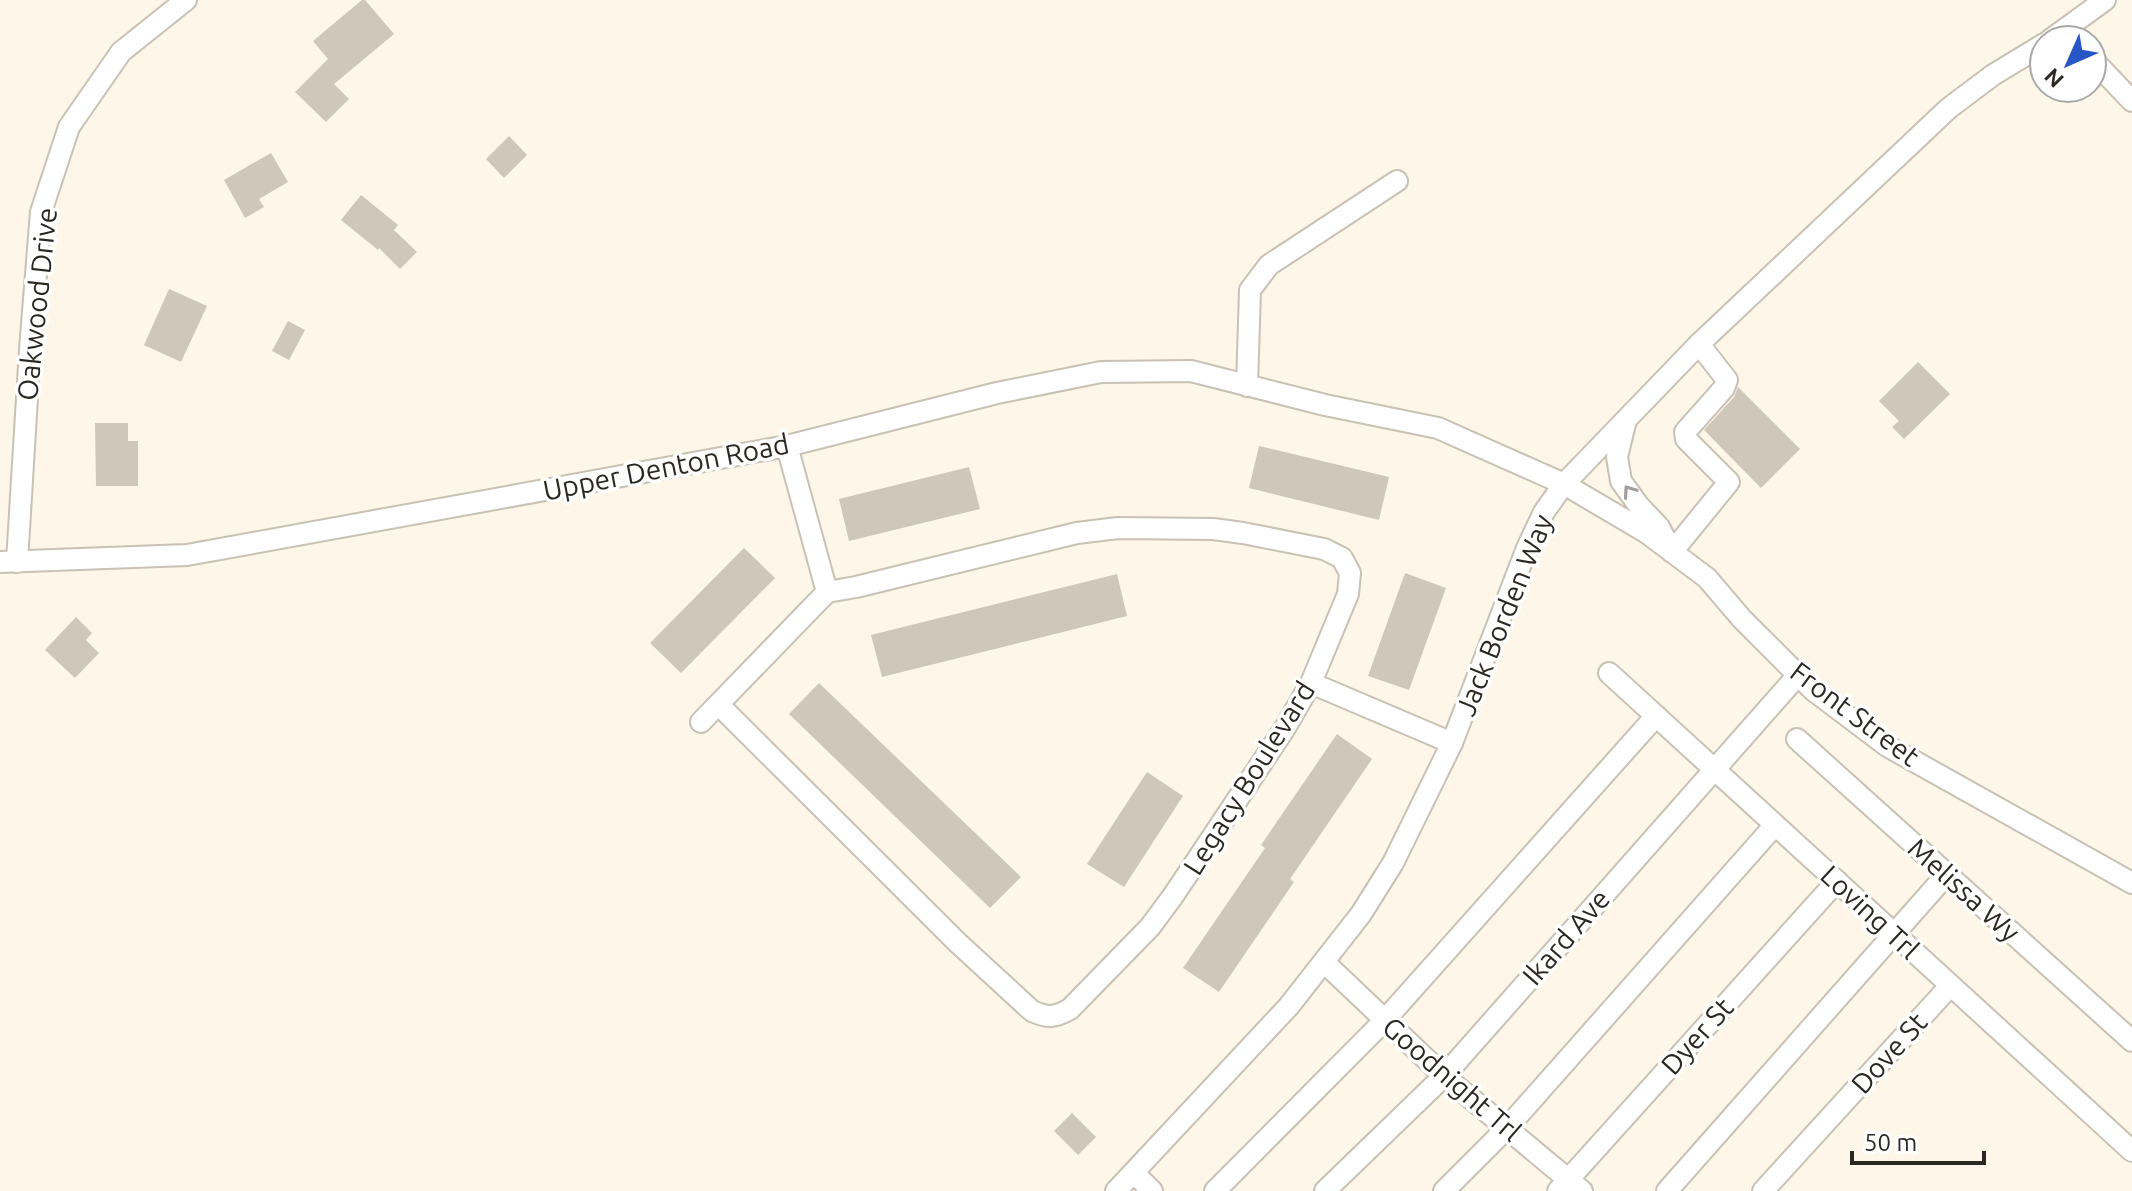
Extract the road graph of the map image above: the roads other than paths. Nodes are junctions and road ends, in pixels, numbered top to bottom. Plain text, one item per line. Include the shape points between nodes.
1 (186, 0) edge
2 (2105, 0) edge
3 (2078, 24) edge
4 (2028, 54) edge
5 (2108, 76) edge
6 (2132, 101) edge
7 (1397, 181) dead end
8 (1699, 344) junction
9 (1247, 386) junction
10 (1626, 420) junction
11 (787, 446) junction
12 (1564, 484) junction
13 (1672, 552) junction
14 (8, 562) edge
15 (827, 592) junction
16 (1609, 673) dead end
17 (1798, 675) junction
18 (1311, 683) junction
19 (719, 705) junction
20 (1656, 716) junction
21 (701, 722) dead end
22 (1797, 739) dead end
23 (1452, 743) junction
24 (1715, 769) junction
25 (1775, 825) junction
26 (1947, 874) junction
27 (1837, 881) junction
28 (2132, 883) edge
29 (1894, 934) junction
30 (1325, 963) junction
31 (1950, 986) junction
32 (1384, 1021) junction
33 (2132, 1041) edge
34 (1444, 1076) junction
35 (1506, 1129) junction
36 (2132, 1151) edge
37 (1134, 1173) junction
38 (1570, 1187) edge
39 (1116, 1191) edge
40 (1152, 1191) edge
41 (1215, 1191) edge
42 (1325, 1191) edge
43 (1444, 1191) edge
44 (1667, 1191) edge
45 (1763, 1191) edge

1 - 14 street, Oakwood Drive via 121,52 69,127 41,212
2 - 3 street
4 - 8 street, Jack Borden Way via 1949,108
5 - 6 street
7 - 9 street via 1269,265 1256,279 1250,290
8 - 10 street, Jack Borden Way
8 - 13 street via 1727,380 1685,432 1686,439 1729,482
9 - 11 street, Upper Denton Road via 1191,371 1101,372
9 - 12 street, Upper Denton Road via 1438,428
10 - 12 street, Jack Borden Way
13 -> 10 street via 1659,527 1621,481 1617,457
11 - 14 street, Upper Denton Road via 187,555
11 - 15 street
12 - 13 street, Front Street
12 - 23 street, Jack Borden Way via 1527,548
13 - 17 street, Front Street via 1707,578
15 - 18 street, Legacy Boulevard via 1077,533 1134,528 1243,533 1324,549 1342,558 1350,573 1348,594
15 - 19 street
16 - 20 street, Loving Trl
17 - 24 street, Ikard Ave
17 - 28 street, Front Street via 1887,746
18 - 19 street, Legacy Boulevard via 1150,927 1070,1009 1055,1017 1032,1011 969,953
18 - 23 street
19 - 21 street
20 - 24 street, Loving Trl
20 - 32 street
22 - 26 street, Melissa Wy
23 - 30 street, Jack Borden Way via 1393,863
24 - 25 street, Loving Trl
24 - 34 street, Ikard Ave
25 - 27 street, Loving Trl
25 - 35 street
26 - 29 street
26 - 33 street, Melissa Wy
27 - 29 street, Loving Trl
27 - 38 street, Dyer St
29 - 31 street, Loving Trl
29 - 44 street
30 - 32 street, Goodnight Trl
30 - 37 street, Jack Borden Way
31 - 36 street, Loving Trl
31 - 45 street, Dove St
32 - 34 street, Goodnight Trl
32 - 41 street
34 - 35 street, Goodnight Trl
34 - 42 street, Ikard Ave
35 - 38 street, Goodnight Trl
35 - 43 street
37 - 39 street, Jack Borden Way
37 - 40 street

